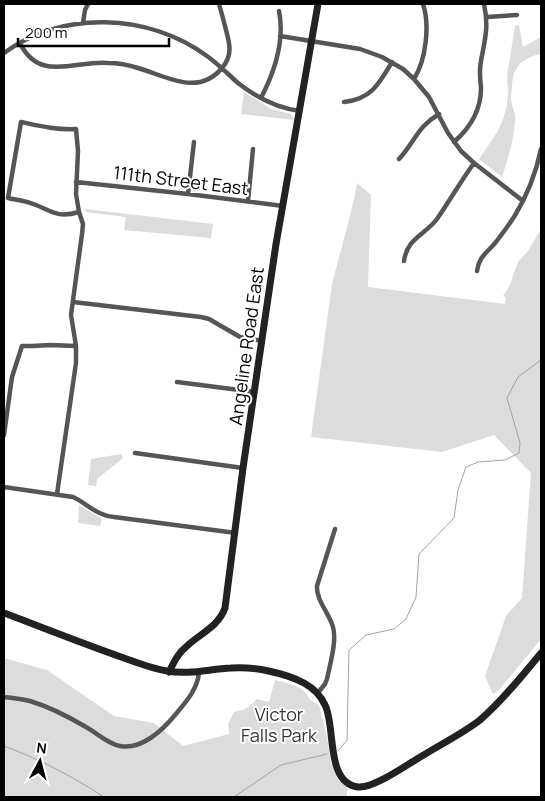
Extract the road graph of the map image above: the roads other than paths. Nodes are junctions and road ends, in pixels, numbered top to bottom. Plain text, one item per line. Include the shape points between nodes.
1 (88, 4) edge
2 (219, 4) edge
3 (318, 4) edge
4 (424, 4) edge
5 (484, 4) edge
6 (279, 11) dead end
7 (517, 15) dead end
8 (487, 17) junction
9 (83, 23) junction
10 (280, 36) junction
11 (312, 41) junction
12 (20, 43) junction
13 (4, 53) edge
14 (392, 62) junction
15 (222, 68) junction
16 (414, 79) junction
17 (261, 98) junction
18 (344, 102) dead end
19 (300, 112) junction
20 (439, 114) junction
21 (194, 142) dead end
22 (454, 142) junction
23 (253, 149) dead end
24 (541, 149) edge
25 (399, 159) dead end
26 (474, 163) junction
27 (76, 182) junction
28 (188, 194) junction
29 (523, 200) junction
30 (248, 201) junction
31 (283, 206) junction
32 (78, 212) junction
33 (404, 261) dead end
34 (477, 271) dead end
35 (73, 302) junction
36 (262, 341) junction
37 (76, 346) junction
38 (177, 382) dead end
39 (255, 392) junction
40 (6, 404) edge
41 (4, 435) edge
42 (135, 453) dead end
43 (243, 468) junction
44 (4, 487) edge
45 (57, 494) junction
46 (335, 529) dead end
47 (236, 533) junction
48 (4, 613) edge
49 (541, 653) edge
50 (169, 672) junction
51 (199, 672) junction
52 (317, 694) junction
53 (4, 697) edge

1 - 9 street
2 - 15 street via 230,47 228,60
3 - 11 street, Angeline Road East
4 - 16 street via 426,39
5 - 8 street
6 - 10 street
7 - 8 street
8 - 22 street via 479,106 468,128
9 - 12 street via 44,32
9 - 15 street via 123,23 158,31 189,44
10 - 11 street
10 - 17 street via 271,79
11 - 14 street via 360,49
11 - 19 street, Angeline Road East
12 - 13 street
12 - 15 street via 34,61 55,67 107,62 138,67 175,81 197,83 212,78
14 - 16 street
14 - 18 street via 372,92 360,99
15 - 17 street
16 - 20 street
17 - 19 street
19 - 31 street, Angeline Road East
20 - 22 street
20 - 25 street via 420,129
21 - 28 street
22 - 26 street
23 - 30 street
24 - 29 street
26 - 29 street
26 - 33 street via 434,222 411,243
27 - 28 street, 111th Street East
27 - 32 street
27 - 32 street via 76,129 64,130 21,122 8,198 59,214
28 - 30 street, 111th Street East
29 - 34 street via 505,230 482,257
30 - 31 street, 111th Street East
31 - 36 street, Angeline Road East
32 - 35 street via 82,234
35 - 36 street via 209,319 240,337
35 - 37 street via 71,320
36 - 39 street, Angeline Road East
37 - 40 street via 22,346
37 - 45 street
38 - 39 street
39 - 43 street, Angeline Road East
40 - 41 street
42 - 43 street
43 - 47 street, Angeline Road East
44 - 45 street
45 - 47 street via 80,500 103,515
46 - 52 street via 317,588 334,633 327,678
47 - 50 street, Angeline Road East via 223,614 214,626 178,654
48 - 50 street
49 - 52 street via 481,719 365,787 351,785 338,771 326,706
50 - 51 street
51 - 52 street via 251,668 300,681
51 - 53 street via 195,688 173,718 149,739 134,746 111,743 83,725 30,701

